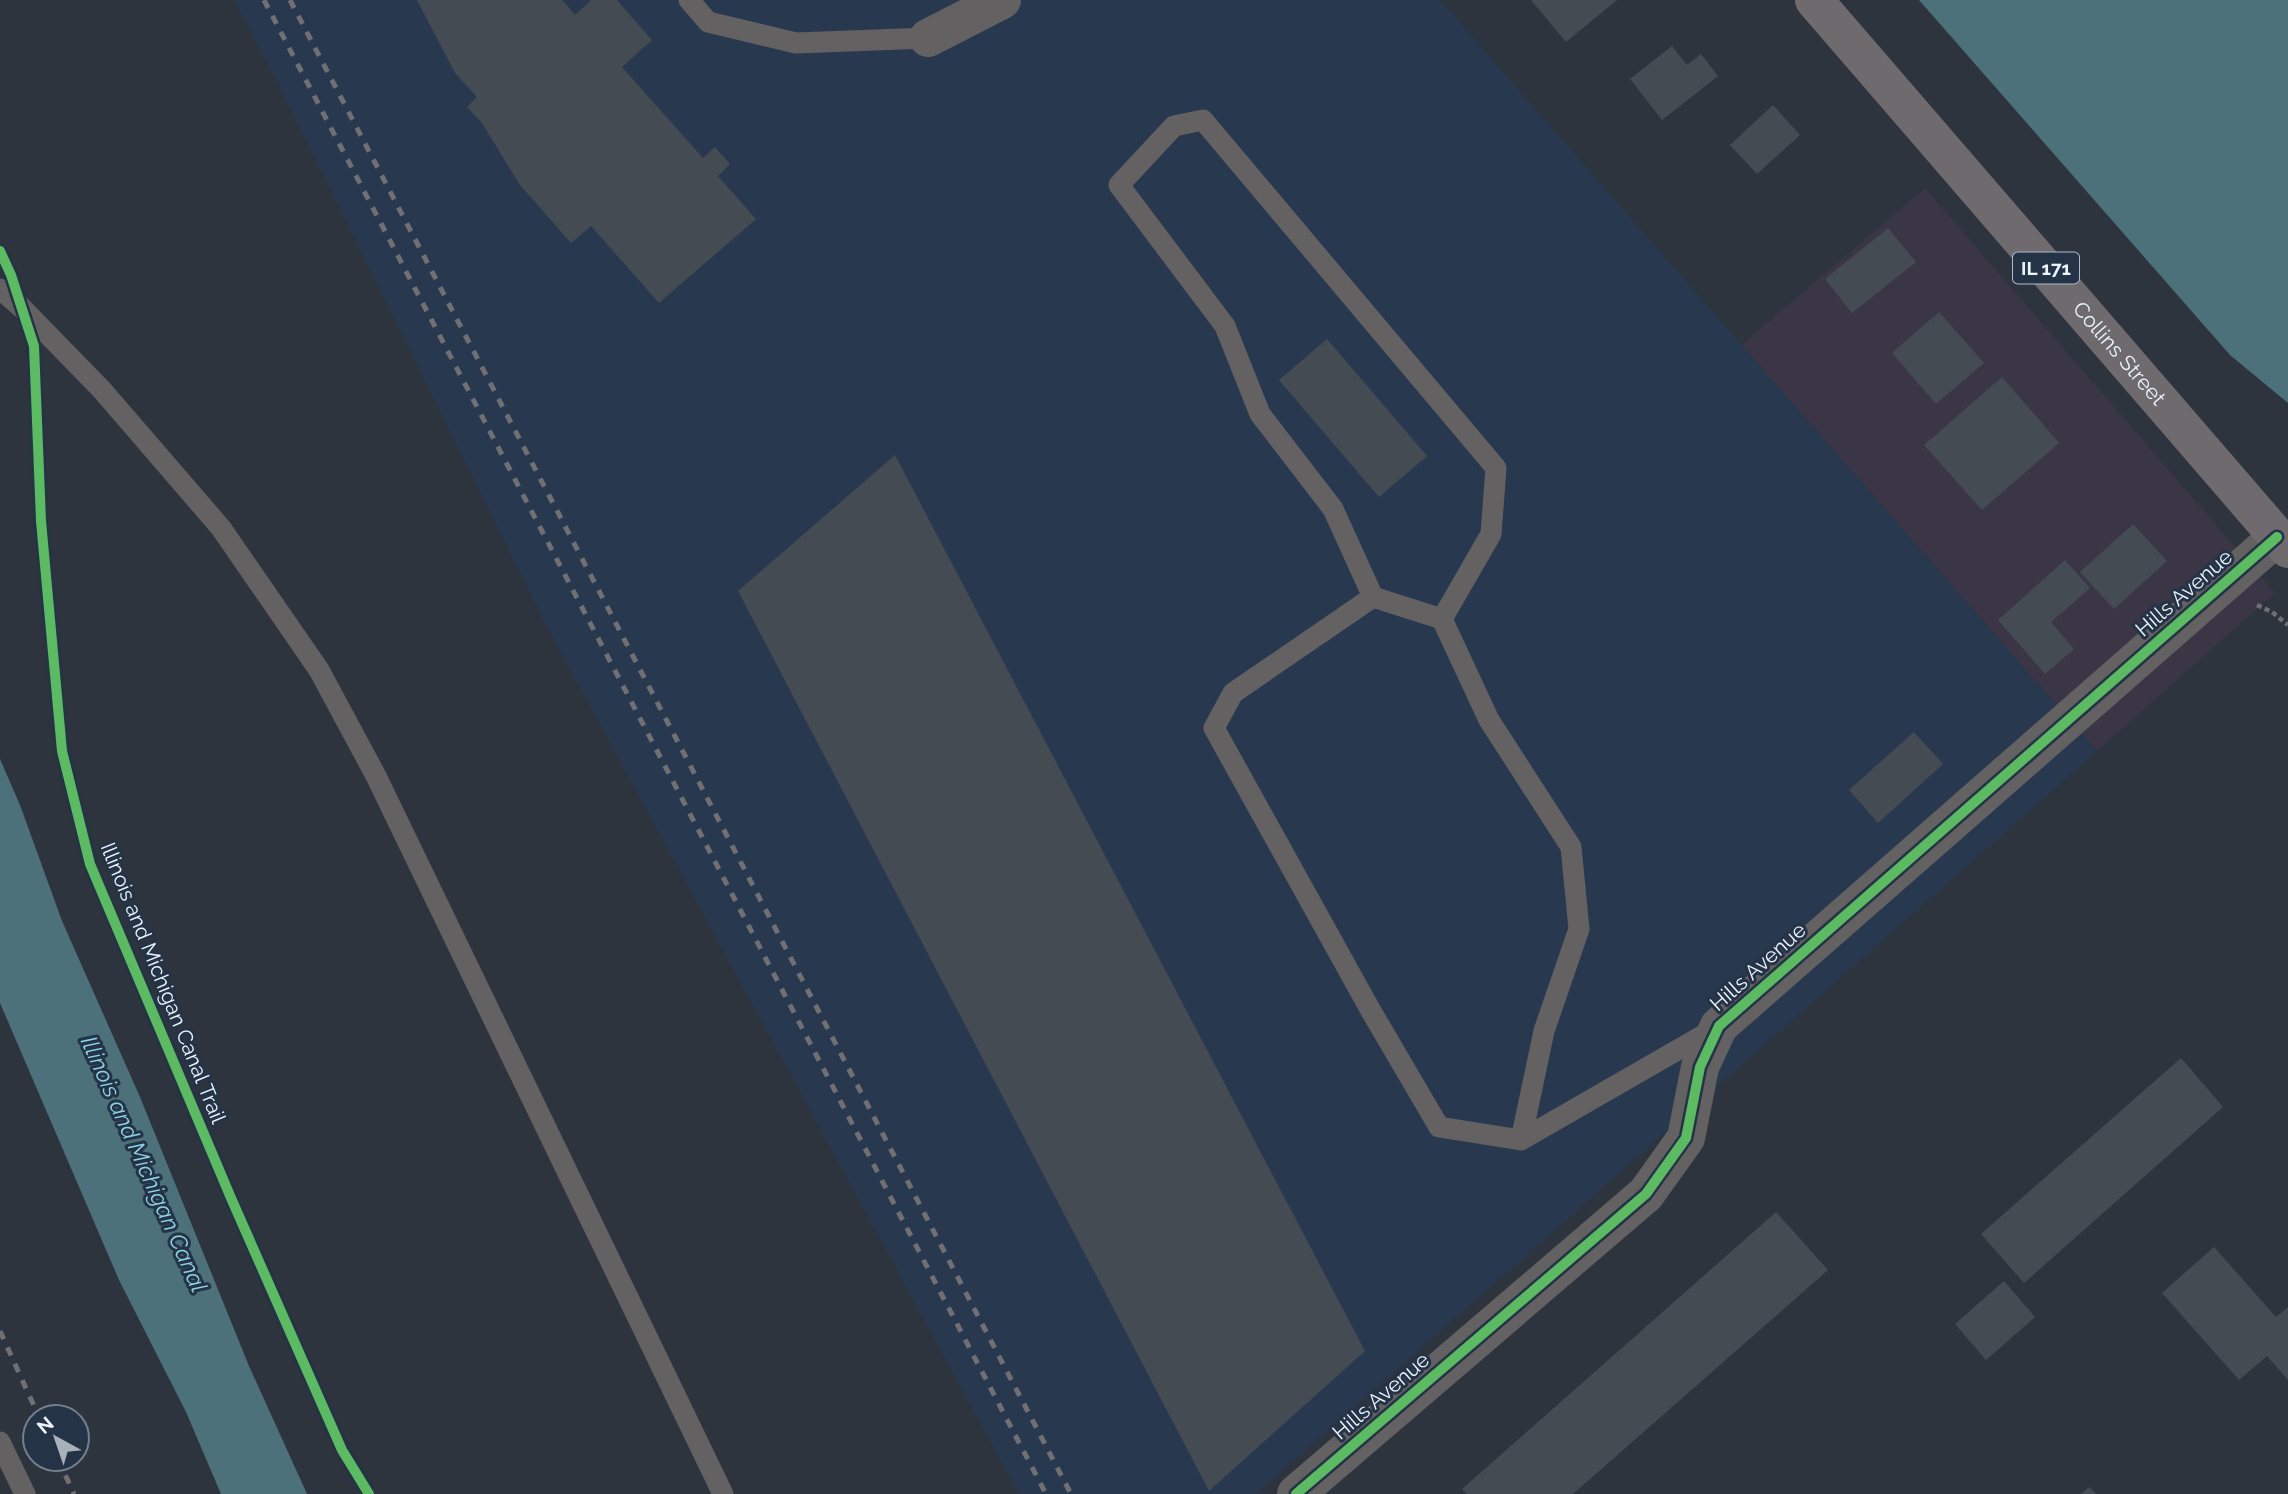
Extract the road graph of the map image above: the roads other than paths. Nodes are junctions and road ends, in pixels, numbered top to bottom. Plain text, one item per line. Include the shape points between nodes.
1 (689, 0) edge
2 (1002, 0) edge
3 (1814, 0) edge
4 (928, 38) joint
5 (0, 289) edge
6 (2282, 543) edge
7 (1373, 597) junction
8 (1442, 619) junction
9 (1719, 1026) junction
10 (1521, 1140) junction
11 (0, 1442) edge
12 (25, 1494) edge
13 (723, 1494) edge
14 (1296, 1494) edge

1 - 4 lane via 709,22 796,43
2 - 4 street
3 - 6 main road, Collins Street / IL 171
5 - 13 lane via 102,390 221,528 319,670 376,776
6 - 9 street, Hills Avenue
7 - 8 lane
7 - 8 lane via 1333,509 1260,414 1226,326 1119,186 1174,126 1203,120 1496,468 1491,534
7 - 10 lane via 1233,693 1214,728 1439,1127
8 - 10 lane via 1489,720 1571,847 1579,929 1544,1031
9 - 10 lane
9 - 14 street, Hills Avenue via 1700,1067 1686,1138 1646,1194
11 - 12 lane

